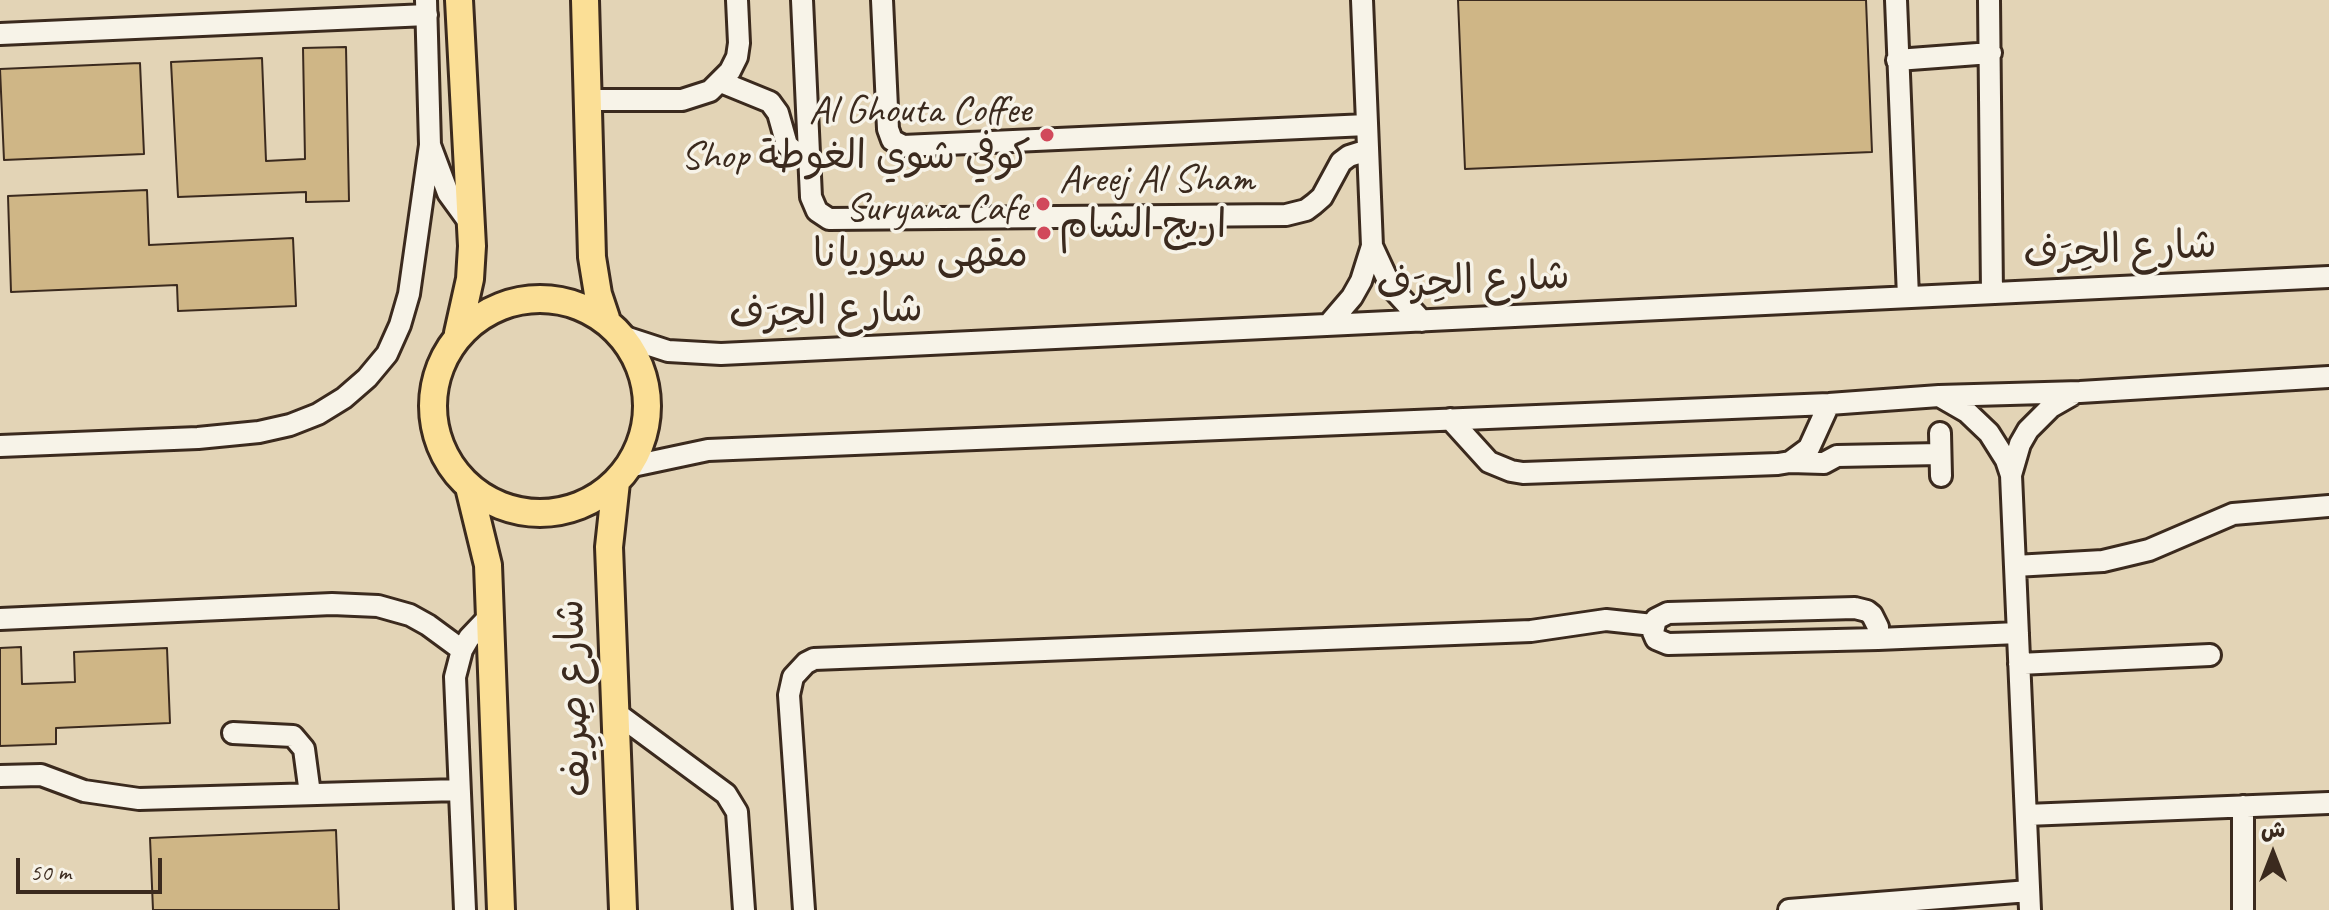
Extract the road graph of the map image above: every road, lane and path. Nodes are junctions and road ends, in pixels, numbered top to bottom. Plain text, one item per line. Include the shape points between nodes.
1 (459, 0) edge
2 (585, 0) edge
3 (737, 0) edge
4 (802, 0) edge
5 (882, 0) edge
6 (1362, 0) edge
7 (1896, 0) edge
8 (1989, 0) edge
9 (427, 7) edge
10 (0, 34) edge
11 (1991, 53) junction
12 (1897, 60) junction
13 (721, 82) junction
14 (588, 100) junction
15 (1367, 125) junction
16 (430, 145) junction
17 (1368, 150) junction
18 (809, 156) junction
19 (472, 226) junction
20 (1372, 246) junction
21 (2329, 277) edge
22 (1992, 293) junction
23 (1908, 297) junction
24 (1422, 321) junction
25 (1328, 325) junction
26 (614, 327) junction
27 (458, 333) junction
28 (2329, 377) edge
29 (2080, 392) junction
30 (1939, 396) junction
31 (1829, 404) junction
32 (1450, 419) junction
33 (1819, 427) junction
34 (1940, 433) dead end
35 (0, 446) edge
36 (1940, 454) junction
37 (1837, 456) junction
38 (1790, 462) junction
39 (622, 475) junction
40 (2011, 475) junction
41 (1941, 476) dead end
42 (469, 487) junction
43 (2329, 506) edge
44 (2015, 566) junction
45 (489, 617) junction
46 (0, 619) edge
47 (1653, 625) junction
48 (2018, 633) junction
49 (1878, 639) junction
50 (462, 650) junction
51 (2210, 655) dead end
52 (2019, 664) junction
53 (615, 712) junction
54 (233, 733) dead end
55 (0, 776) edge
56 (459, 790) junction
57 (310, 794) junction
58 (2329, 803) edge
59 (2243, 806) junction
60 (2026, 815) junction
61 (2030, 901) edge
62 (465, 910) edge
63 (501, 910) edge
64 (623, 910) edge
65 (744, 910) edge
66 (804, 910) edge
67 (1789, 910) edge
68 (2243, 910) edge

1 - 19 main road
2 - 14 main road
3 - 13 street via 737,57
4 - 18 street
5 - 15 street via 888,129 892,140 903,146
6 - 15 street
7 - 12 street
8 - 11 street
9 - 10 street
9 - 16 street
11 - 12 street
11 - 22 street
12 - 23 street
13 - 14 street via 682,100
13 - 18 street via 770,102 787,145
14 - 26 main road via 592,257 598,294
15 - 17 street
16 - 19 street via 448,193
16 - 35 street via 400,325 387,354 344,398 318,414 259,432
17 - 18 street via 1341,162 1314,204 1286,215 837,220 822,216 813,204
17 - 20 street
19 - 27 main road via 470,279
20 - 24 street via 1391,287
20 - 25 street via 1361,281
21 - 22 street, شارع الحِرَف
22 - 23 street, شارع الحِرَف
23 - 24 street, شارع الحِرَف
24 - 25 street, شارع الحِرَف
25 - 26 street, شارع الحِرَف via 721,354 668,351
26 - 27 main road via 575,304 545,299 515,301 487,312
26 - 39 main road via 640,366 648,401 644,436
27 - 42 main road via 433,392 434,427 446,460
28 - 29 street
29 - 30 street
29 - 40 street via 2051,407 2028,430
30 - 31 street
30 - 40 street via 1989,433
31 - 32 street
31 - 33 street
32 - 38 street via 1489,462 1523,473
32 - 39 street via 708,450
33 - 37 street
33 - 38 street via 1809,448
34 - 36 street
36 - 37 street
36 - 41 street
37 - 38 street via 1824,463
39 - 42 main road via 590,501 559,512 527,513 496,504
39 - 53 main road, شارع صِرِيف via 609,547
40 - 44 street
42 - 45 main road, شارع صِرِيف via 488,565
43 - 44 street via 2233,514 2149,550 2103,561
44 - 48 street
45 - 50 street
45 - 63 main road, شارع صِرِيف
46 - 50 street via 378,606 410,615
47 - 49 street via 1656,639 1668,644
47 - 49 street via 1668,613 1855,608 1872,615
47 - 66 street via 1606,620 1531,631 814,659 793,677 789,695
48 - 49 street
48 - 52 street
50 - 56 street via 455,677
51 - 52 street
52 - 60 street
53 - 64 main road, شارع صِرِيف
53 - 65 street via 726,794 737,812
54 - 57 street via 293,736 304,749
55 - 57 street via 41,775 84,791 139,799
56 - 57 street
56 - 62 street
58 - 59 street
59 - 60 street
59 - 68 street
60 - 61 street
61 - 67 street

